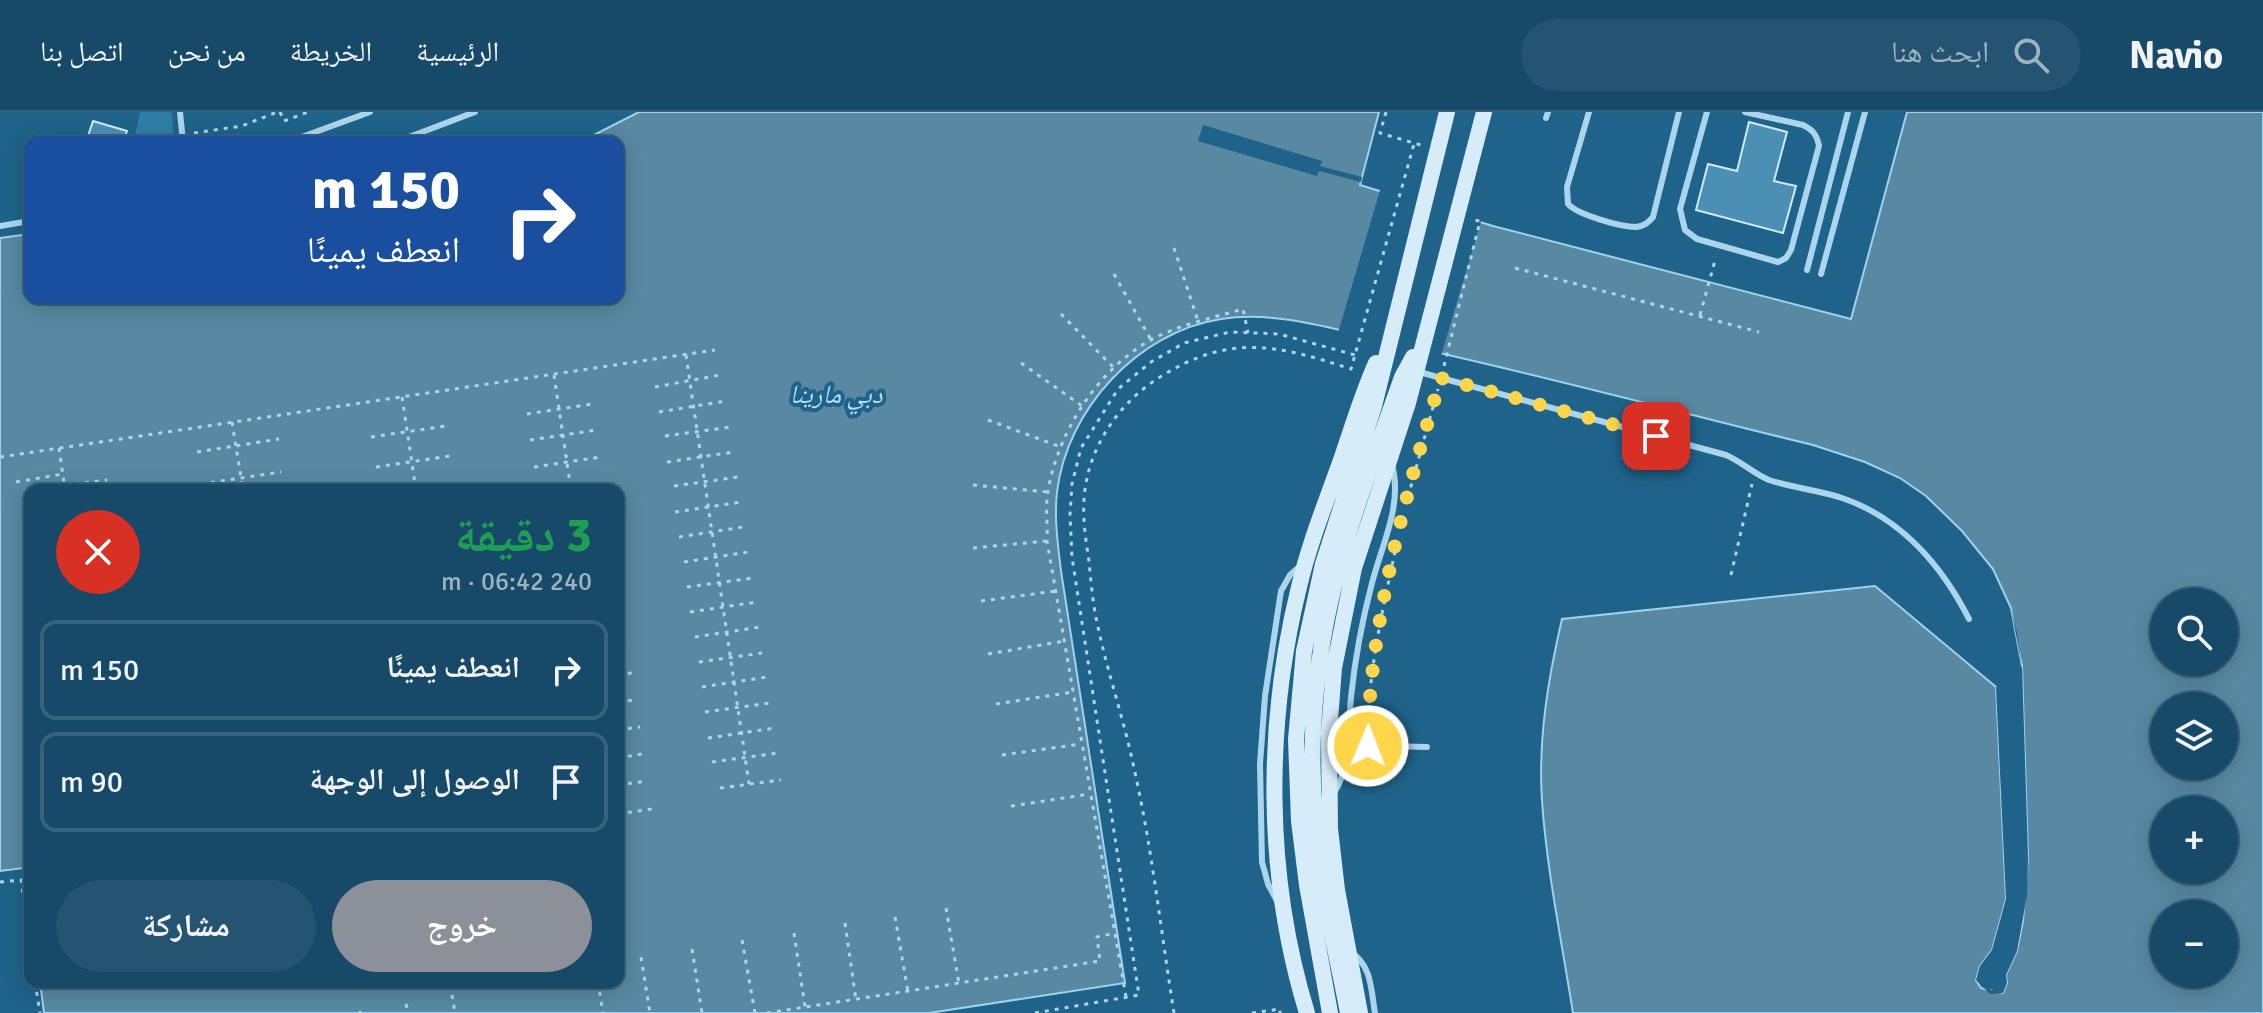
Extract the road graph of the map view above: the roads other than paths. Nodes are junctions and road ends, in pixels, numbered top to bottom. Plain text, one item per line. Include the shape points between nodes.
1 (180, 112) edge
2 (370, 112) edge
3 (475, 112) edge
4 (1484, 112) edge
5 (1589, 112) edge
6 (1679, 112) edge
7 (1707, 112) edge
8 (1745, 112) edge
9 (1848, 112) edge
10 (1865, 112) edge
11 (1443, 117) edge
12 (183, 136) edge
13 (304, 136) edge
14 (412, 136) edge
15 (24, 222) edge
16 (0, 226) edge
17 (1807, 270) dead end
18 (1821, 274) dead end
19 (1387, 345) junction
20 (1420, 350) junction
21 (1415, 371) junction
22 (1391, 458) junction
23 (1969, 619) dead end
24 (1346, 745) junction
25 (1427, 747) dead end
26 (1329, 798) junction
27 (1320, 913) junction
28 (1348, 950) junction
29 (1307, 1013) edge
30 (1330, 1013) edge
31 (1348, 1013) edge
32 (1360, 1013) edge
33 (1375, 1013) edge

1 - 12 lane
2 - 13 lane
3 - 14 lane
4 - 20 street
5 - 6 lane via 1567,187 1568,204 1633,227 1653,217
7 - 8 lane via 1681,223 1690,235 1773,262 1791,250 1819,146 1803,125
9 - 17 lane
10 - 18 lane
11 - 19 street
15 - 16 lane
19 - 27 street via 1374,406 1323,564 1304,651 1296,784 1302,856
19 - 29 street via 1373,367 1305,563 1281,677 1275,822 1286,913
20 - 21 street
20 - 27 street via 1402,377 1349,533 1323,642 1313,781
21 - 22 street
21 - 23 lane via 1726,455 1769,480 1845,499 1894,526 1921,549 1953,587
22 - 24 lane via 1394,508 1358,645
22 - 26 street via 1354,568 1339,636 1329,722
24 - 25 lane
24 - 26 lane via 1342,776
26 - 28 street via 1332,860
27 - 30 street
27 - 31 street
28 - 32 street
28 - 33 lane via 1367,971

